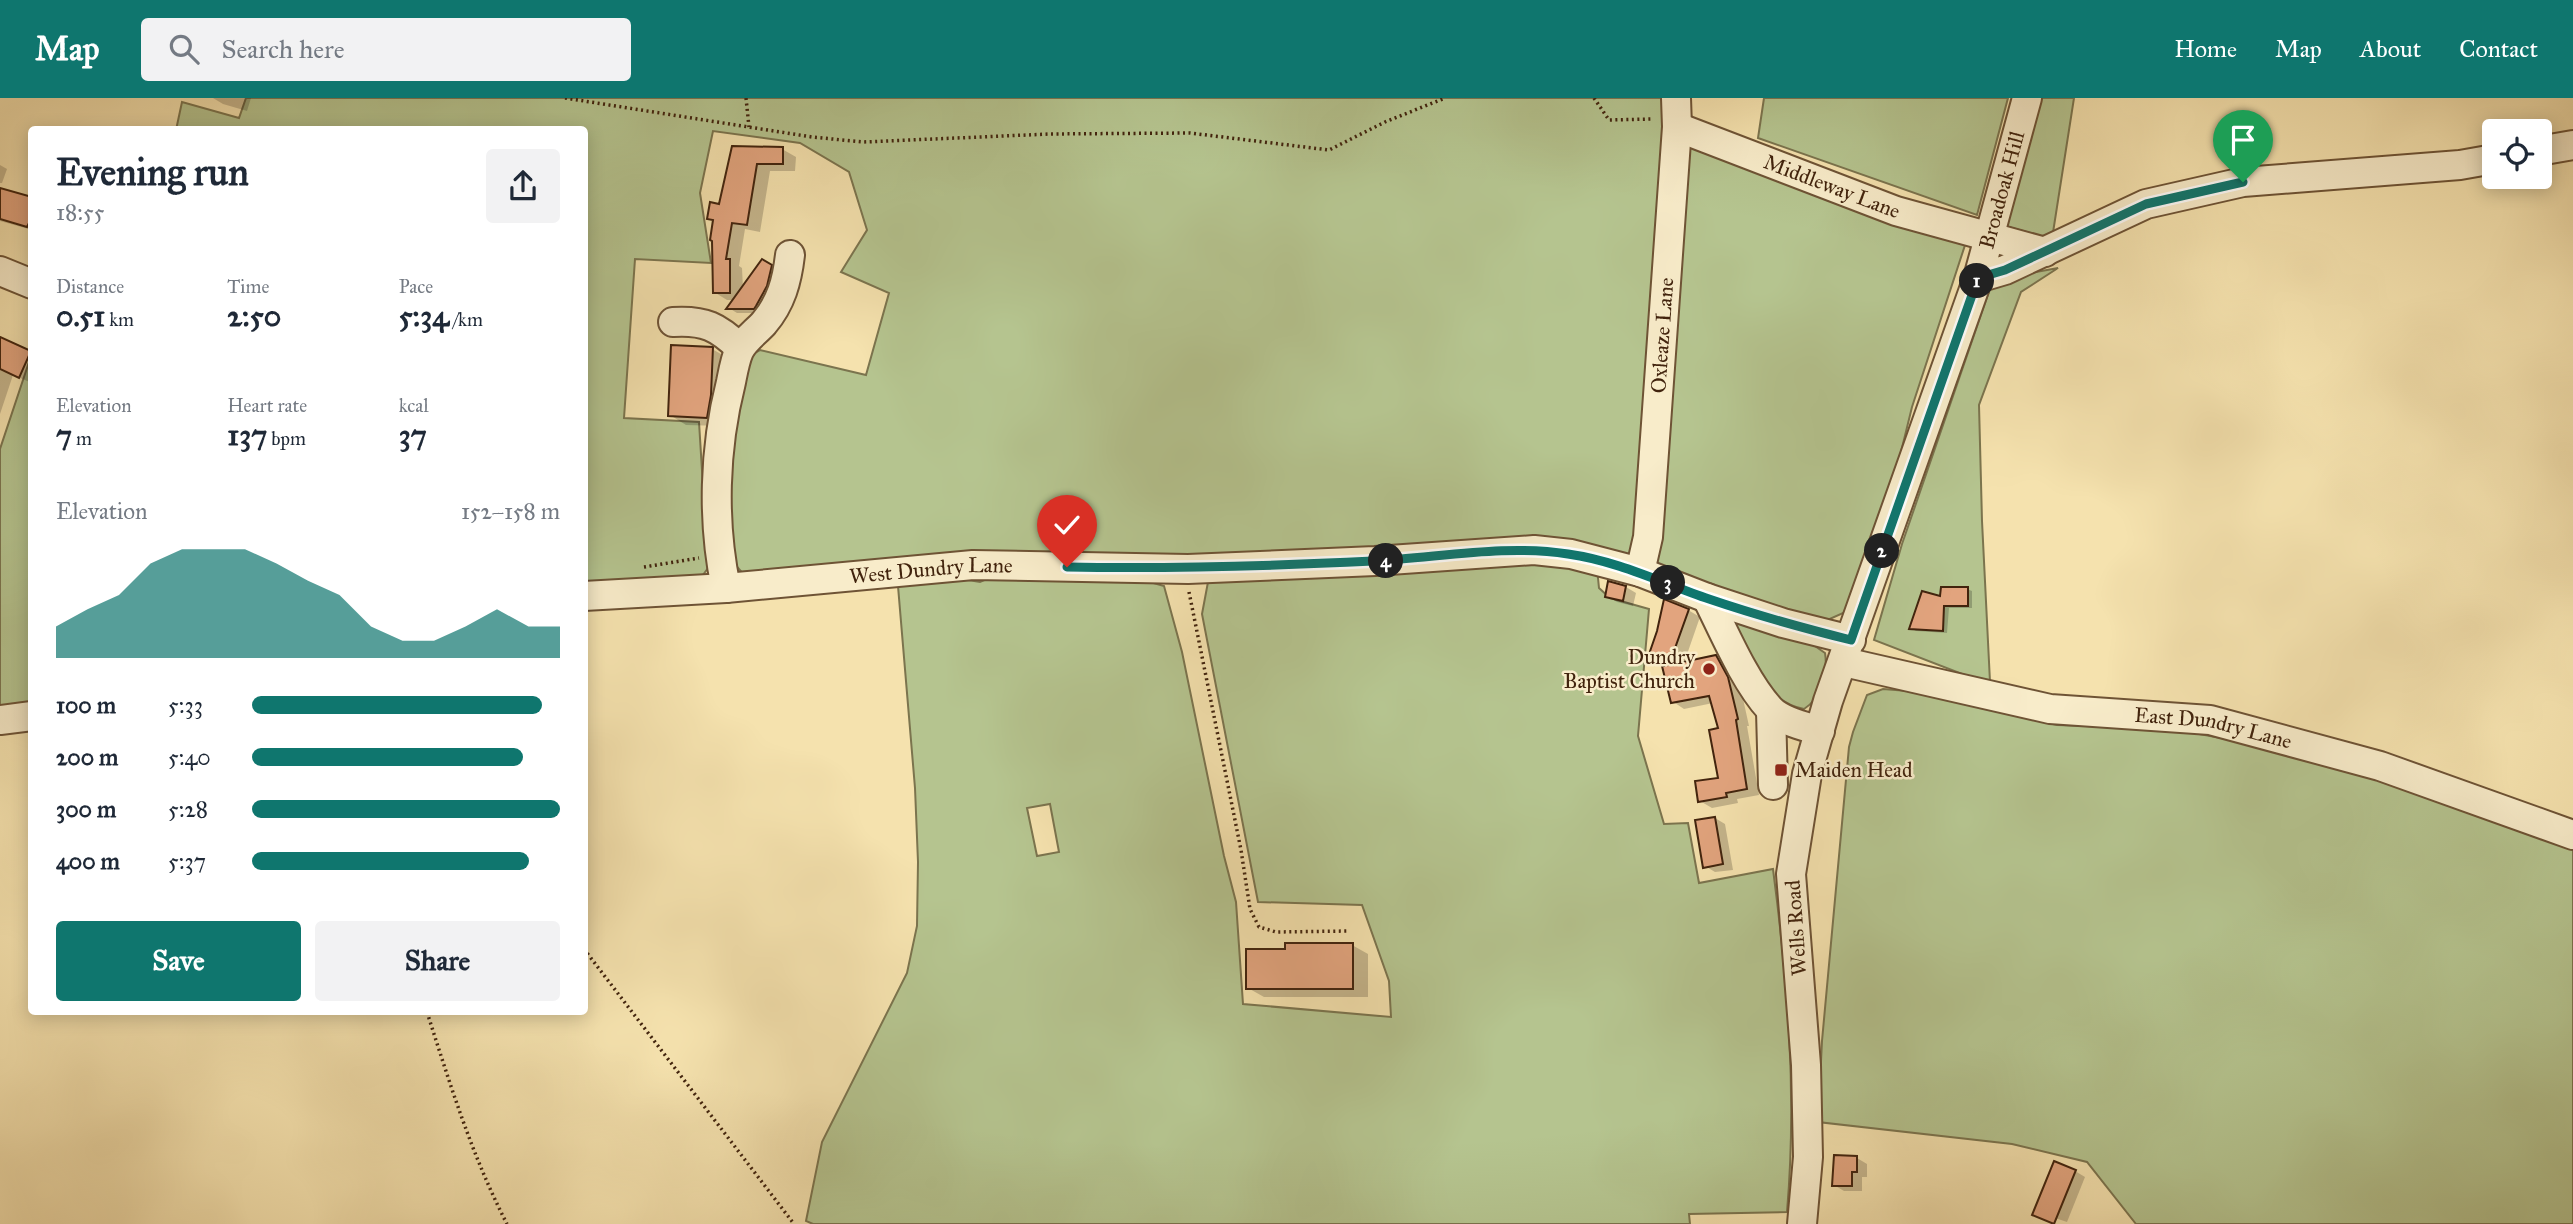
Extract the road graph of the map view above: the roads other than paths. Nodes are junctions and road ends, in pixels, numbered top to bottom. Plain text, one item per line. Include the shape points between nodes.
1 (2027, 98) edge
2 (1677, 115) edge
3 (2573, 145) edge
4 (2552, 149) edge
5 (2482, 161) edge
6 (1990, 235) junction
7 (2045, 251) junction
8 (790, 255) dead end
9 (0, 271) edge
10 (1978, 278) junction
11 (28, 282) edge
12 (673, 322) dead end
13 (740, 348) junction
14 (1640, 572) junction
15 (726, 588) junction
16 (588, 596) edge
17 (1707, 598) junction
18 (1847, 651) junction
19 (1771, 711) junction
20 (28, 716) edge
21 (0, 720) edge
22 (1820, 731) junction
23 (1773, 785) dead end
24 (2573, 835) edge
25 (1802, 1224) edge

1 - 6 street, Broadoak Hill
2 - 6 street, Middleway Lane via 1896,211
2 - 14 street, Oxleaze Lane via 1648,537
3 - 4 street
5 - 7 street via 2243,182 2146,204
6 - 7 street, Middleway Lane
6 - 10 street, Broadoak Hill
7 - 10 street
8 - 13 street via 781,298
9 - 11 street
10 - 18 street, Broadoak Hill
12 - 13 street via 705,324 723,332
13 - 15 street via 721,429 716,510
14 - 15 street, West Dundry Lane via 1571,554 1534,550 1188,569 974,565
14 - 17 street, West Dundry Lane
15 - 16 street, West Dundry Lane
17 - 18 street, West Dundry Lane via 1783,623
17 - 19 street
18 - 22 street, Wells Road
18 - 24 street, East Dundry Lane via 2050,709 2210,720 2380,766
19 - 22 street
19 - 23 street
20 - 21 street
22 - 25 street, Wells Road via 1807,774 1791,874 1806,1065 1808,1157

